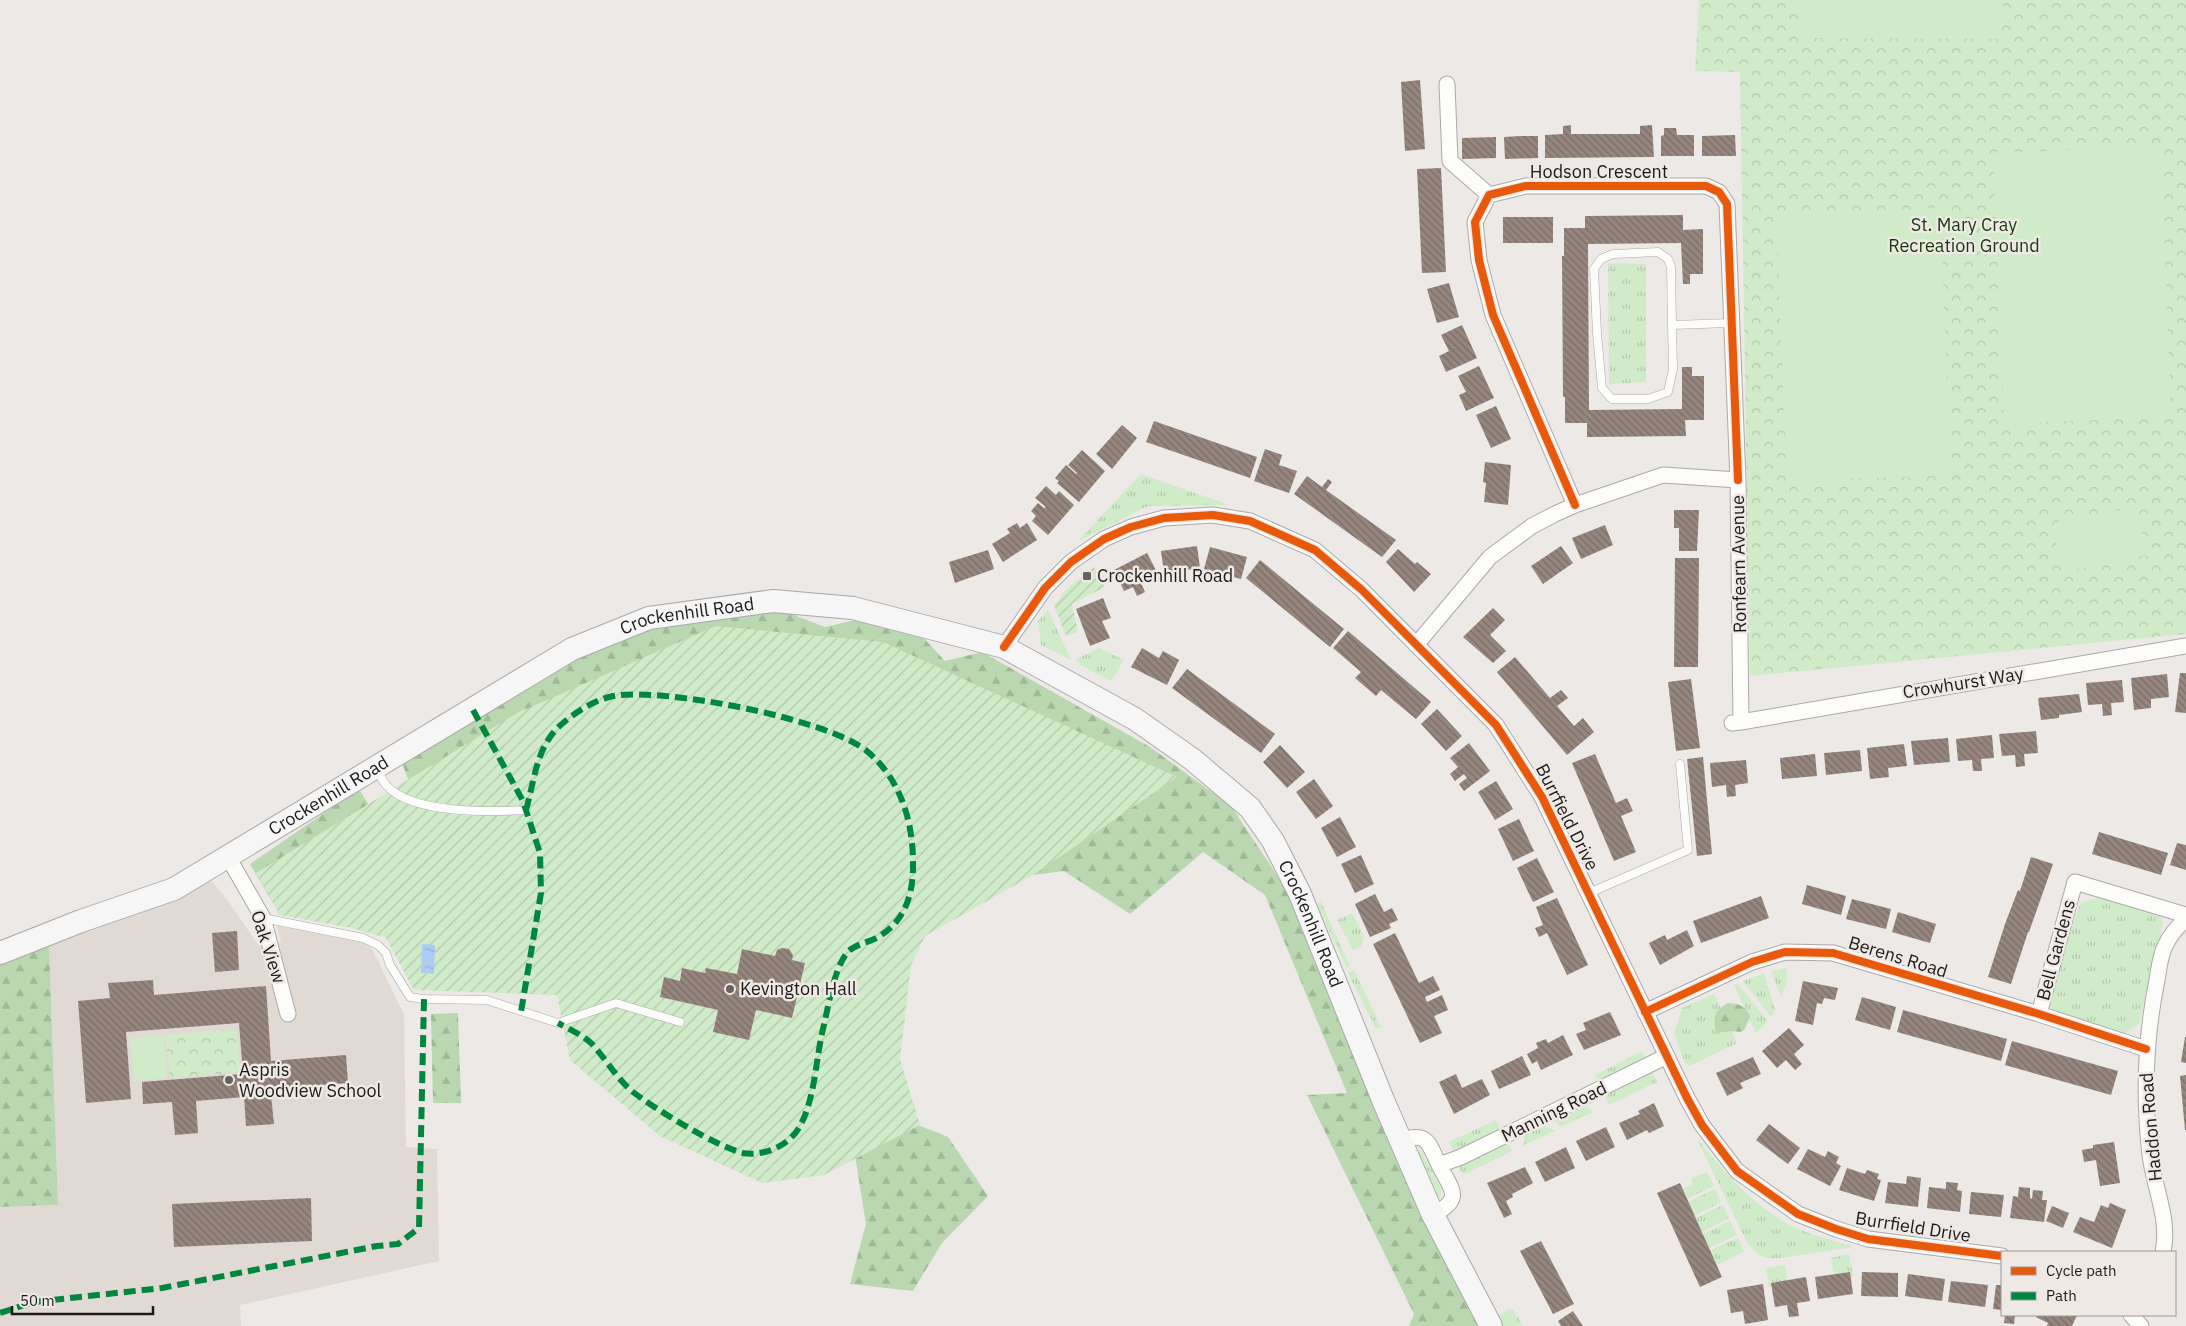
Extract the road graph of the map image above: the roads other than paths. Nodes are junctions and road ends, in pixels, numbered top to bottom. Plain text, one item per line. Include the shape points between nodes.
1 (1446, 84) dead end
2 (1489, 194) junction
3 (1731, 323) junction
4 (1672, 325) junction
5 (1738, 480) junction
6 (1575, 505) junction
7 (1416, 645) junction
8 (2186, 646) edge
9 (1004, 648) junction
10 (1736, 722) joint
11 (1680, 764) dead end
12 (376, 768) junction
13 (526, 810) dead end
14 (228, 857) junction
15 (1589, 893) junction
16 (2186, 915) edge
17 (263, 918) junction
18 (2186, 919) edge
19 (0, 953) edge
20 (1645, 1012) junction
21 (288, 1014) dead end
22 (2039, 1014) junction
23 (680, 1022) dead end
24 (2146, 1049) junction
25 (1667, 1056) junction
26 (1400, 1140) junction
27 (1439, 1165) junction
28 (1433, 1215) junction
29 (2163, 1251) edge
30 (2001, 1256) edge
31 (2132, 1316) edge
32 (1492, 1326) edge
33 (2141, 1326) edge

1 - 2 street via 1450,161
2 - 3 street, Hodson Crescent via 1526,186 1706,186 1719,192 1727,204 1729,215
2 - 6 street via 1475,222 1493,315
3 - 4 lane
3 - 5 street, Hodson Crescent
4 - 4 lane via 1673,369 1668,392 1648,399 1612,399 1602,388 1597,333 1594,269 1601,259 1613,254 1658,252 1668,258
5 - 6 street, Ronfearn Avenue via 1663,474
5 - 10 street, Ronfearn Avenue
6 - 7 street, Ronfearn Avenue via 1532,526 1490,558
7 - 9 street, Burrfield Drive via 1362,590 1315,550 1250,521 1213,515 1164,518 1104,539 1072,562 1045,588
7 - 15 street, Burrfield Drive via 1496,725 1542,797
8 - 10 street, Crowhurst Way
9 - 12 main road, Crockenhill Road via 854,608 773,601 649,618 572,649
9 - 26 main road, Crockenhill Road via 1135,719 1192,759 1250,808 1273,841 1300,894
11 - 15 lane via 1688,850
12 - 13 lane via 388,787 413,802 478,812
12 - 14 main road, Crockenhill Road
14 - 17 street, Oak View
14 - 19 main road, Crockenhill Road via 174,889
15 - 20 street, Burrfield Drive
16 - 22 street, Bell Gardens via 2075,882
17 - 21 street, Oak View
17 - 23 lane via 363,938 378,945 386,953 410,996 424,1000 487,1000 558,1023 616,1003
18 - 24 street, Haddon Road via 2164,947
20 - 22 street, Berens Road via 1752,962 1785,952 1806,952 1833,953
20 - 25 street, Burrfield Drive
22 - 24 street, Berens Road
24 - 29 street, Haddon Road via 2150,1154 2163,1211 2166,1238
25 - 27 street, Manning Road
25 - 30 street, Burrfield Drive via 1702,1124 1731,1163 1798,1214 1868,1239
26 - 27 street via 1422,1137
26 - 28 main road, Crockenhill Road
27 - 28 street via 1454,1193 1448,1206
28 - 32 main road, Crockenhill Road
31 - 33 street

